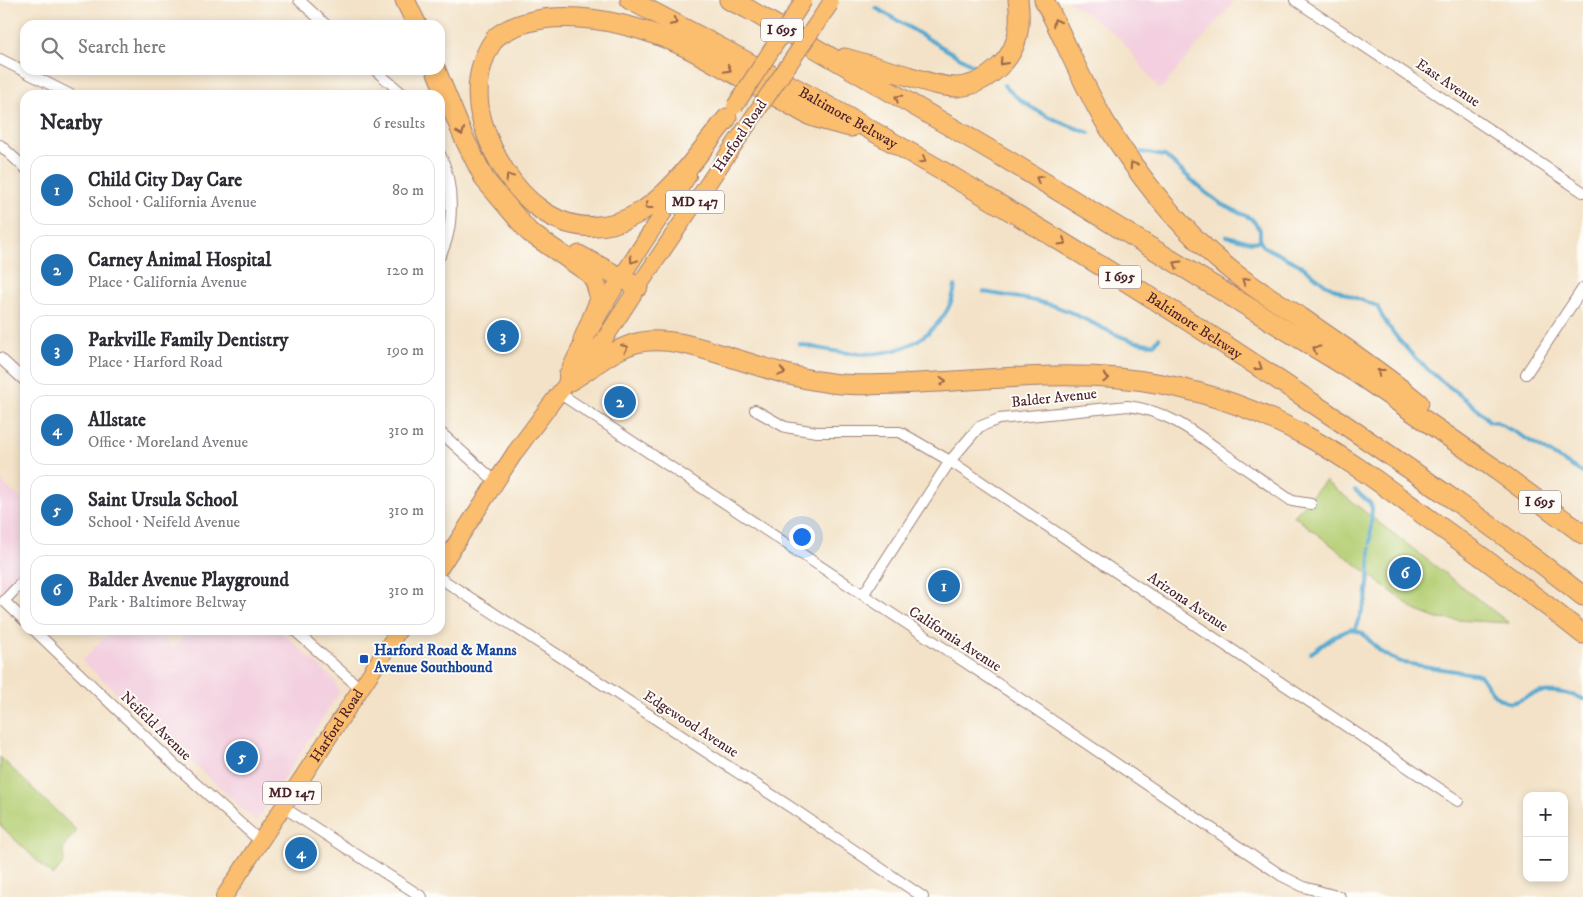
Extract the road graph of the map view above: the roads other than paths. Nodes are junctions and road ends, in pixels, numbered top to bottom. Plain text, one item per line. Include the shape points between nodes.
1 (299, 0) edge
2 (405, 0) edge
3 (630, 0) edge
4 (729, 0) edge
5 (804, 0) edge
6 (1018, 0) edge
7 (1044, 0) edge
8 (1295, 0) edge
9 (831, 2) edge
10 (742, 5) edge
11 (321, 20) edge
12 (415, 20) edge
13 (816, 50) junction
14 (0, 59) edge
15 (20, 68) edge
16 (34, 75) edge
17 (381, 75) edge
18 (438, 75) edge
19 (61, 90) edge
20 (398, 90) edge
21 (444, 90) edge
22 (445, 92) edge
23 (731, 112) junction
24 (882, 136) junction
25 (0, 145) edge
26 (20, 163) edge
27 (445, 170) edge
28 (1583, 192) edge
29 (519, 221) junction
30 (445, 243) edge
31 (621, 278) junction
32 (638, 288) junction
33 (1583, 288) edge
34 (583, 340) junction
35 (0, 358) edge
36 (1526, 374) dead end
37 (20, 376) edge
38 (563, 387) junction
39 (755, 410) dead end
40 (445, 436) edge
41 (950, 461) junction
42 (1498, 471) junction
43 (496, 482) junction
44 (1311, 504) dead end
45 (1583, 534) edge
46 (445, 549) edge
47 (445, 581) edge
48 (20, 584) edge
49 (863, 595) junction
50 (1583, 596) edge
51 (20, 617) edge
52 (1583, 634) edge
53 (39, 635) edge
54 (300, 635) edge
55 (396, 635) edge
56 (360, 688) junction
57 (1458, 801) dead end
58 (283, 807) junction
59 (260, 841) junction
60 (224, 897) edge
61 (422, 897) edge
62 (923, 897) edge
63 (1340, 897) edge

1 - 11 street
2 - 12 highway
3 -> 24 highway, Baltimore Beltway / I 695
4 - 10 highway, I 695
5 - 23 main road, Harford Road / MD 147, bridge
6 -> 13 highway via 1020,22 1013,49 991,75 968,85 936,84
42 -> 7 highway via 1396,384 1237,275 1182,224 1138,172 1105,122
8 - 28 street, East Avenue
9 - 32 main road, Harford Road / MD 147, bridge
10 - 13 highway, I 695
42 -> 13 highway, I 695 via 1358,374 1006,159
14 - 15 street
16 - 19 street
17 - 20 street
18 -> 21 highway
22 -> 29 highway via 485,180
23 -> 24 highway via 657,200 637,214 615,223 577,225 561,222 535,207 502,166 488,141 482,120 480,72 489,46 509,23 537,8 568,3 581,5 647,26 811,116
23 -> 31 main road, Harford Road / MD 147
24 -> 50 highway, Baltimore Beltway / I 695 via 1098,264 1272,375 1477,516
25 - 26 street
27 - 30 street via 450,195
29 - 31 highway
29 - 34 highway via 528,232 595,281 600,299
31 - 32 highway
31 - 34 main road, Harford Road / MD 147
32 - 38 main road, Harford Road / MD 147 via 602,343
33 - 36 street
34 - 38 main road, Harford Road / MD 147
35 - 37 street
38 - 43 main road, Harford Road / MD 147
38 - 49 street, California Avenue
38 -> 52 highway via 623,348 660,341 682,342 783,373 843,384 1070,376 1151,382 1187,390 1255,412 1328,448 1532,593
39 - 41 street, Arizona Avenue via 785,427 817,432 900,432
40 - 43 street
41 - 44 street, Balder Avenue via 974,431 986,423 1128,406 1164,415 1292,501
41 - 49 street, Balder Avenue
41 - 57 street, Arizona Avenue
42 - 45 highway, I 695
43 - 46 main road, Harford Road / MD 147
47 - 62 street, Edgewood Avenue
48 - 51 street via 4,601
49 - 63 street, California Avenue via 1282,876 1304,887
53 - 59 street, Neifeld Avenue
54 - 56 street
55 - 56 main road, Harford Road / MD 147
56 - 58 main road, Harford Road / MD 147
58 - 59 main road, Harford Road / MD 147
58 - 61 street
59 - 60 main road, Harford Road / MD 147

